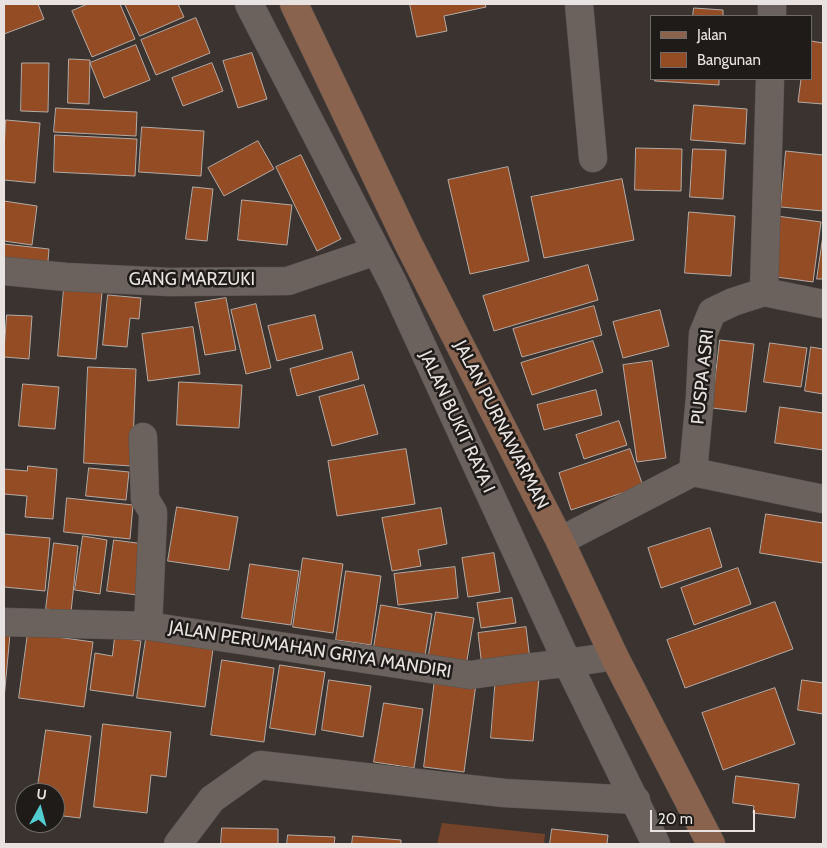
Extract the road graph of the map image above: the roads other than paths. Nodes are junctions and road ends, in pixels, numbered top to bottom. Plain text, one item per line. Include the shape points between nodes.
1 (249, 4) edge
2 (294, 4) edge
3 (579, 4) edge
4 (770, 80) edge
5 (593, 158) dead end
6 (376, 250) junction
7 (4, 271) edge
8 (408, 279) junction
9 (764, 292) junction
10 (823, 304) edge
11 (143, 437) dead end
12 (693, 472) junction
13 (823, 499) edge
14 (560, 542) junction
15 (4, 622) edge
16 (148, 626) junction
17 (588, 661) junction
18 (636, 800) junction
19 (178, 844) edge
20 (656, 844) edge
21 (711, 844) edge

1 - 6 street, JALAN BUKIT RAYA I
2 - 8 street, JALAN PURNAWARMAN
3 - 5 street
4 - 9 street
6 - 7 street, GANG MARZUKI via 288,280 169,282
6 - 8 street, JALAN BUKIT RAYA I
8 - 14 street, JALAN PURNAWARMAN
8 - 17 street, JALAN BUKIT RAYA I
9 - 10 street
9 - 12 street, PUSPA ASRI via 712,312 703,334
11 - 16 street via 145,499 153,512
12 - 13 street
12 - 14 street
14 - 17 street, JALAN PURNAWARMAN
15 - 16 street, JALAN PERUMAHAN GRIYA MANDIRI
16 - 17 street, JALAN PERUMAHAN GRIYA MANDIRI via 470,675
17 - 18 street, JALAN BUKIT RAYA I
17 - 21 street, JALAN PURNAWARMAN
18 - 19 street via 504,794 260,765 212,799
18 - 20 street, JALAN BUKIT RAYA I

